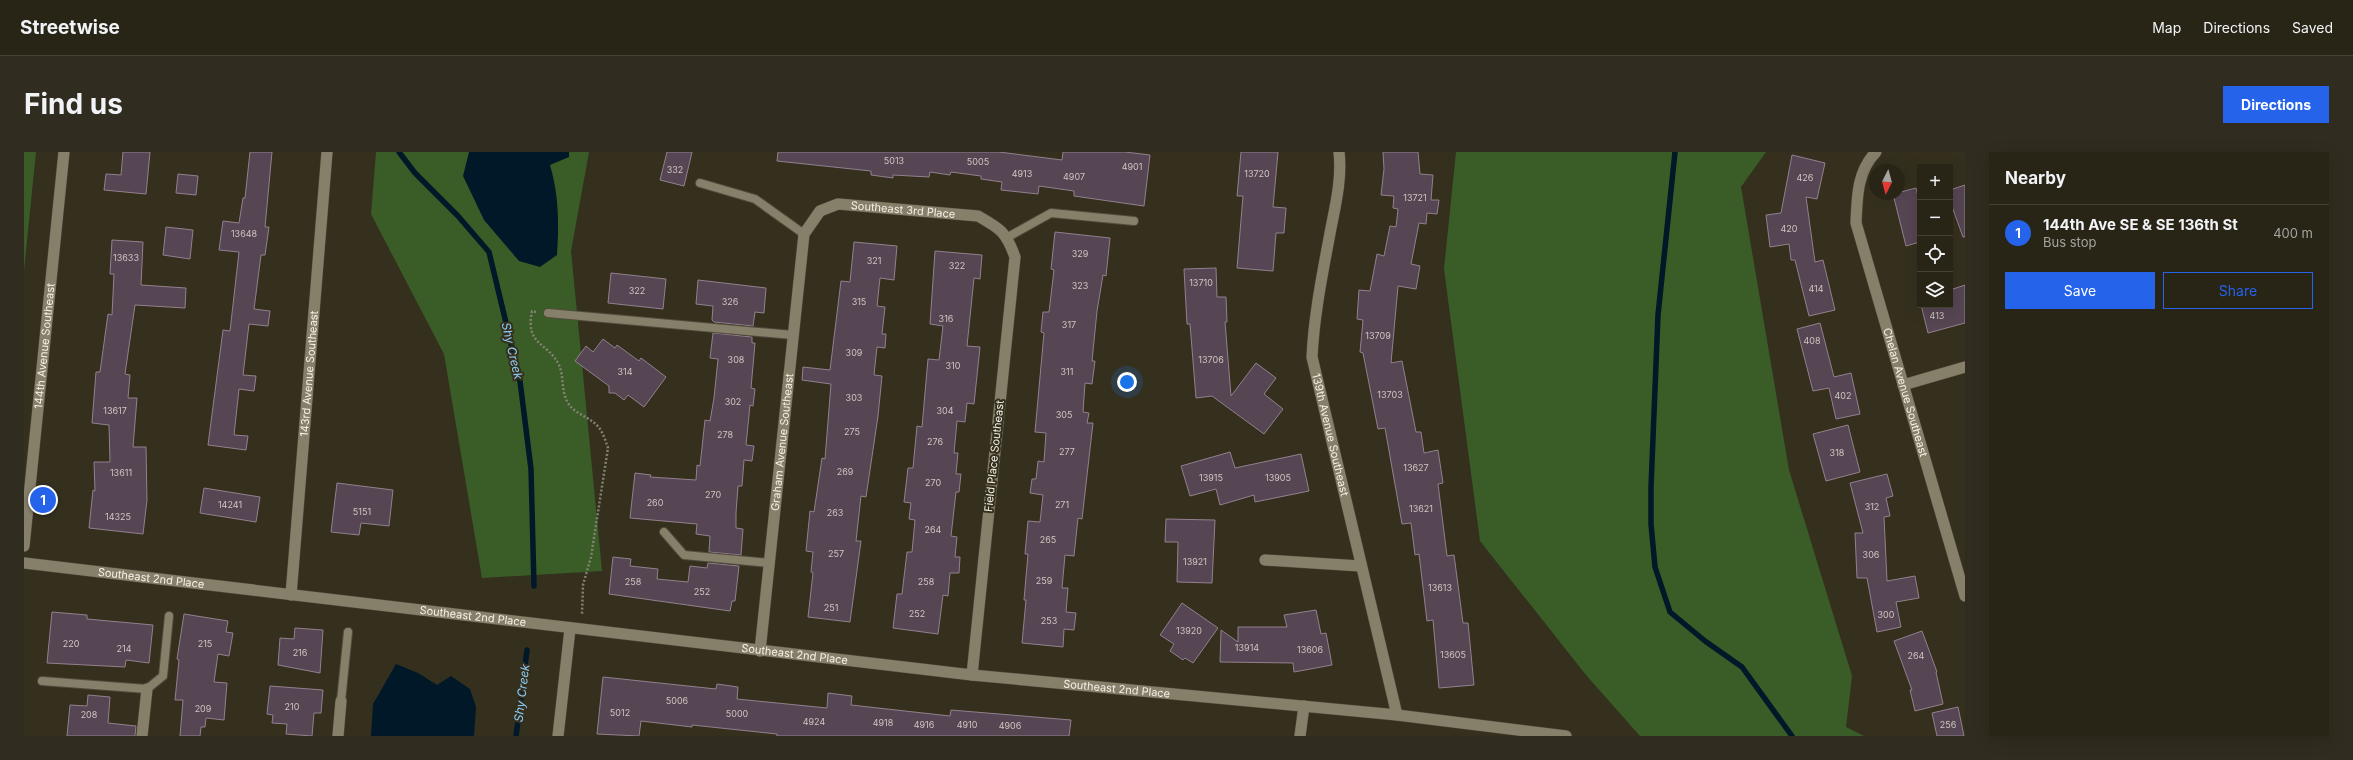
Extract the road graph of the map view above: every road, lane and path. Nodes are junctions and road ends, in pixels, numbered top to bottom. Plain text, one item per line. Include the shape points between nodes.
1 (64, 152) edge
2 (327, 152) edge
3 (1339, 152) edge
4 (1876, 152) edge
5 (700, 183) dead end
6 (1134, 221) dead end
7 (804, 234) junction
8 (1008, 237) junction
9 (548, 312) joint
10 (793, 335) junction
11 (1965, 367) edge
12 (1903, 385) junction
13 (664, 532) dead end
14 (25, 542) edge
15 (1265, 560) dead end
16 (24, 563) edge
17 (769, 563) junction
18 (1360, 566) junction
19 (291, 595) junction
20 (1965, 596) edge
21 (169, 616) dead end
22 (575, 629) junction
23 (348, 632) dead end
24 (760, 651) junction
25 (972, 675) junction
26 (42, 681) dead end
27 (147, 689) junction
28 (341, 701) joint
29 (1304, 706) junction
30 (1397, 715) junction
31 (1554, 735) edge
32 (142, 736) edge
33 (338, 736) edge
34 (558, 736) edge
35 (1300, 736) edge
36 (1566, 736) edge

1 - 14 street, 144th Avenue Southeast
2 - 19 street, 143rd Avenue Southeast
3 - 18 street, 139th Avenue Southeast via 1337,199 1318,301 1312,357
4 - 12 street, Chelan Avenue Southeast via 1868,161 1858,187 1856,223
5 - 7 lane via 755,199
6 - 8 lane via 1052,213
7 - 8 street, Southeast 3rd Place via 820,211 838,204 978,216
7 - 10 street, Graham Avenue Southeast
8 - 25 street, Field Place Southeast via 1015,257
9 - 10 lane
9 - 22 path via 532,311 530,323 534,338 548,350 559,366 567,401 574,410 595,422 608,448 591,557
10 - 17 street, Graham Avenue Southeast
11 - 12 street
12 - 20 street, Chelan Avenue Southeast
13 - 17 lane via 684,555
15 - 18 street
16 - 19 street, Southeast 2nd Place
17 - 24 street, Graham Avenue Southeast
18 - 30 street, 139th Avenue Southeast
19 - 22 street, Southeast 2nd Place
21 - 27 lane via 163,676
22 - 24 street, Southeast 2nd Place
22 - 34 street
23 - 28 lane
24 - 25 street, Southeast 2nd Place
25 - 29 street, Southeast 2nd Place
26 - 27 lane
27 - 32 street
28 - 33 street
29 - 30 street, Southeast 2nd Place
29 - 35 street
30 - 31 street, Southeast 2nd Place
31 - 36 street, Southeast 2nd Place

